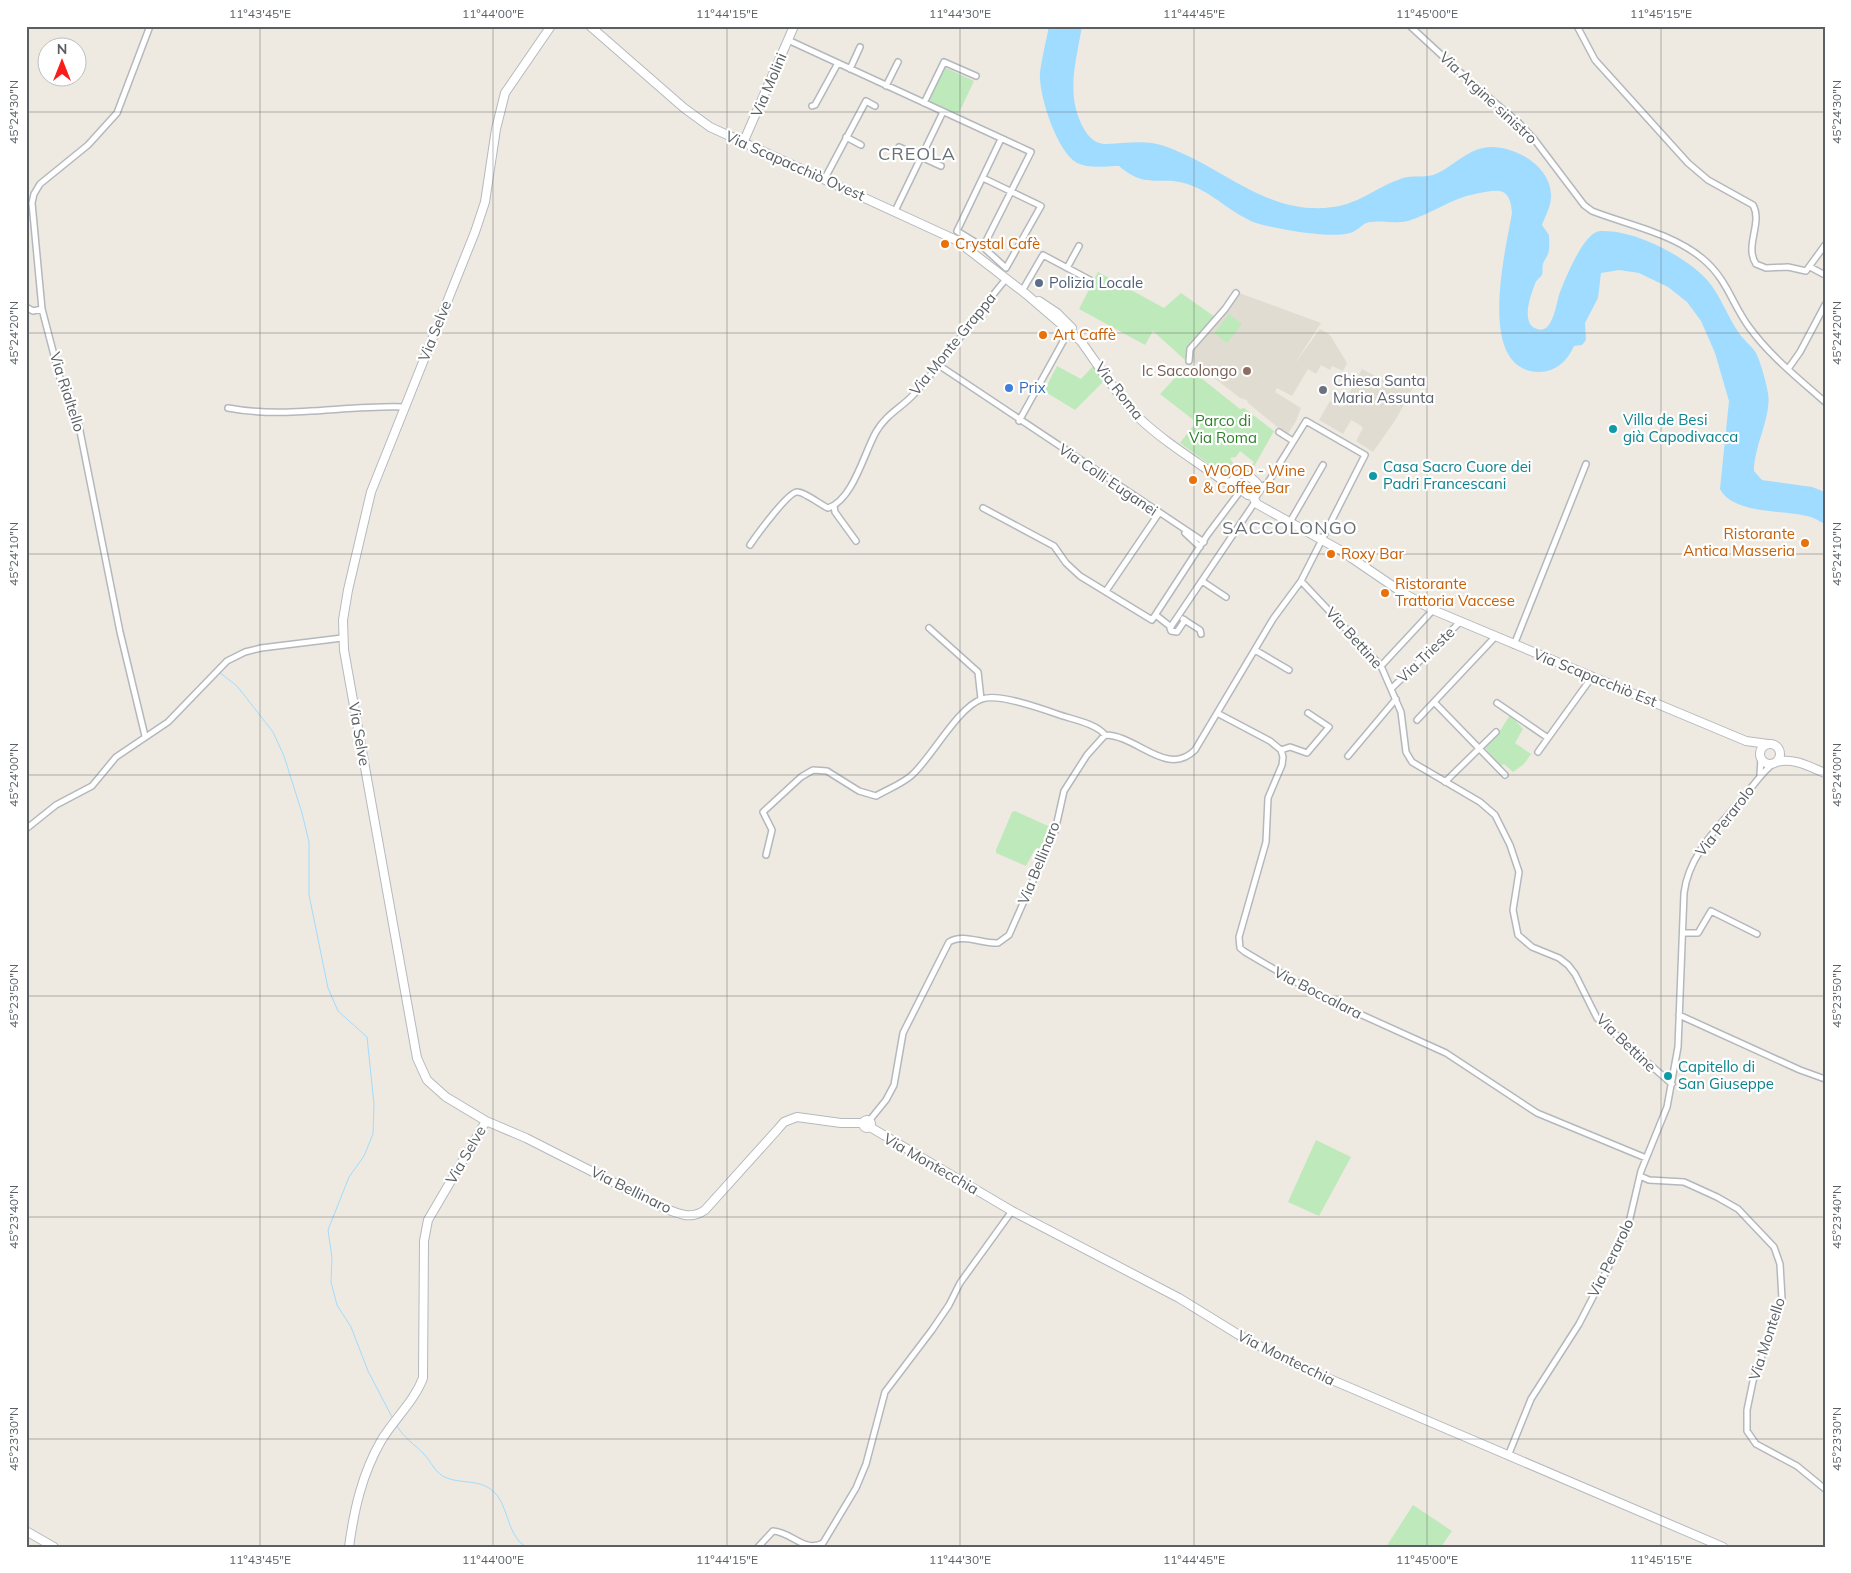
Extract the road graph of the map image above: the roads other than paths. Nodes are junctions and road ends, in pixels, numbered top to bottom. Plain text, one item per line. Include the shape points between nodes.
1 (150, 26) edge
2 (550, 26) edge
3 (590, 26) edge
4 (794, 26) edge
5 (1410, 26) edge
6 (1577, 26) edge
7 (788, 40) junction
8 (860, 47) dead end
9 (898, 62) dead end
10 (838, 63) junction
11 (850, 69) junction
12 (976, 76) dead end
13 (886, 86) junction
14 (924, 103) junction
15 (812, 106) dead end
16 (875, 106) dead end
17 (943, 112) junction
18 (846, 137) junction
19 (1002, 139) junction
20 (743, 143) junction
21 (861, 144) dead end
22 (899, 147) dead end
23 (921, 157) junction
24 (941, 166) dead end
25 (983, 178) junction
26 (824, 180) junction
27 (1012, 192) junction
28 (895, 211) junction
29 (968, 242) junction
30 (1825, 245) edge
31 (1079, 246) dead end
32 (983, 248) junction
33 (994, 263) junction
34 (1810, 267) junction
35 (1067, 268) junction
36 (1825, 275) edge
37 (1006, 279) junction
38 (1090, 280) dead end
39 (1013, 285) joint
40 (1024, 292) junction
41 (1236, 293) dead end
42 (1825, 305) edge
43 (26, 307) edge
44 (42, 309) junction
45 (1071, 333) junction
46 (1083, 344) junction
47 (1189, 361) dead end
48 (937, 364) junction
49 (1788, 369) junction
50 (1825, 402) edge
51 (404, 407) junction
52 (228, 408) dead end
53 (1019, 421) junction
54 (1280, 432) dead end
55 (1293, 442) junction
56 (1586, 464) dead end
57 (1322, 465) dead end
58 (1234, 483) junction
59 (1260, 487) junction
60 (1240, 492) junction
61 (1254, 499) junction
62 (834, 506) junction
63 (984, 508) dead end
64 (1159, 513) junction
65 (1290, 522) junction
66 (1183, 530) junction
67 (1208, 534) junction
68 (1197, 537) junction
69 (1321, 539) junction
70 (856, 541) dead end
71 (750, 545) dead end
72 (1202, 545) junction
73 (1202, 580) junction
74 (1301, 582) junction
75 (1106, 591) junction
76 (1226, 597) dead end
77 (1433, 610) junction
78 (1156, 616) junction
79 (1178, 616) junction
80 (1185, 620) junction
81 (1460, 622) junction
82 (1171, 627) junction
83 (929, 628) dead end
84 (1201, 634) dead end
85 (1495, 637) junction
86 (342, 638) junction
87 (1514, 645) junction
88 (1255, 650) junction
89 (1381, 666) junction
90 (1289, 670) dead end
91 (1592, 677) junction
92 (1392, 688) junction
93 (981, 699) junction
94 (1396, 699) junction
95 (1434, 702) junction
96 (1497, 702) dead end
97 (1217, 713) junction
98 (1308, 713) dead end
99 (1417, 720) dead end
100 (1496, 732) dead end
101 (1105, 735) junction
102 (145, 736) junction
103 (1548, 738) junction
104 (1746, 741) junction
105 (1768, 744) junction
106 (1778, 747) junction
107 (1480, 748) junction
108 (1281, 750) junction
109 (1538, 752) dead end
110 (1348, 756) dead end
111 (1761, 757) junction
112 (1775, 763) junction
113 (1800, 763) junction
114 (1825, 773) edge
115 (1505, 775) dead end
116 (1760, 775) junction
117 (1445, 782) junction
118 (26, 829) edge
119 (766, 855) dead end
120 (1683, 933) junction
121 (1757, 934) dead end
122 (1679, 1015) junction
123 (1825, 1078) edge
124 (1672, 1084) junction
125 (486, 1121) junction
126 (868, 1124) junction
127 (1646, 1158) junction
128 (1640, 1176) junction
129 (1012, 1211) junction
130 (1507, 1457) junction
131 (1825, 1488) edge
132 (26, 1531) edge
133 (54, 1547) edge
134 (349, 1547) edge
135 (758, 1547) edge
136 (1723, 1547) edge

1 - 44 street, Via Rialtello via 117,113 88,146 40,184 34,194 32,203
2 - 51 street, Via Selve via 505,93 485,202
3 - 20 street, Via Scapacchiò Ovest via 697,118
4 - 7 street, Via Molini
5 - 49 street, Via Argine sinistro via 1518,122 1584,205 1592,211 1666,238 1704,259 1726,283 1747,326
6 - 34 street via 1595,60 1688,163 1708,180 1753,205 1756,214 1751,252 1756,264 1803,272
7 - 10 street
7 - 20 street, Via Molini
8 - 11 street
9 - 13 street
10 - 11 street
10 - 15 street via 815,106
11 - 13 street
12 - 14 street via 944,62
13 - 14 street
14 - 17 street
16 - 18 street via 866,101
17 - 19 street
17 - 23 street
18 - 21 street
18 - 26 street
19 - 25 street
19 - 27 street via 1032,152
20 - 26 street, Via Scapacchiò Ovest
22 - 23 street
23 - 24 street
23 - 28 street
25 - 27 street
25 - 29 street via 956,231
26 - 28 street, Via Scapacchiò Ovest
27 - 32 street
27 - 33 street via 1041,206 1008,268
28 - 29 street, Via Scapacchiò Ovest
29 - 32 street
29 - 33 street, Via Scapacchiò Ovest
30 - 34 street
31 - 35 street
32 - 33 street
33 - 37 street, Via Scapacchiò Ovest
34 - 36 street
35 - 38 street
35 - 40 street via 1043,255
37 - 39 street, Via Scapacchiò Ovest
37 - 48 street, Via Monte Grappa
39 - 40 street, Via Roma
40 - 45 street, Via Roma
40 - 46 street, Via Roma via 1057,313
41 - 47 street via 1190,349
42 - 49 street
43 - 44 street
44 - 102 street, Via Rialtello via 61,382 78,421 120,632
45 - 46 street, Via Roma
45 - 53 street via 1065,338
46 - 58 street, Via Roma via 1141,419 1214,474
48 - 53 street, Via Colli Euganei
48 - 62 street, Via Monte Grappa via 913,396 884,420 847,492
49 - 50 street, Via Argine sinistro
51 - 52 street via 274,412
51 - 86 street, Via Selve via 369,499 342,620
53 - 64 street, Via Colli Euganei
54 - 55 street
55 - 59 street via 1267,484
55 - 69 street via 1306,421 1365,455
56 - 87 street
57 - 65 street
58 - 59 street via 1235,477 1241,474
58 - 60 street
59 - 61 street
60 - 61 street
60 - 67 street
61 - 65 street
61 - 73 street
62 - 70 street via 834,512
62 - 71 street via 828,508 800,492 792,493 762,526
63 - 75 street via 1054,546 1080,576
64 - 66 street, Via Colli Euganei
64 - 75 street
65 - 69 street
66 - 68 street, Via Colli Euganei
66 - 72 street
67 - 68 street
67 - 72 street
68 - 72 street, Via Colli Euganei
69 - 74 street
69 - 77 street
72 - 78 street
73 - 76 street
73 - 79 street
74 - 88 street
74 - 89 street, Via Bettine
75 - 78 street via 1148,619 1154,620
77 - 81 street, Via Scapacchiò Est
77 - 89 street
78 - 82 street
79 - 80 street
79 - 82 street
80 - 82 street via 1176,633 1171,631
80 - 84 street
81 - 85 street, Via Scapacchiò Est
81 - 92 street, Via Trieste
83 - 93 street via 978,672
85 - 87 street, Via Scapacchiò Est
85 - 95 street
86 - 102 street via 261,648 236,655 219,667 174,717
86 - 125 street, Via Selve via 417,1058 434,1088
87 - 91 street, Via Scapacchiò Est
88 - 90 street
88 - 97 street
89 - 92 street, Via Bettine
91 - 103 street
91 - 104 street, Via Scapacchiò Est
92 - 94 street, Via Bettine
93 - 101 street via 1002,699 1052,712 1099,729
93 - 119 street via 956,721 912,775 876,796 827,771 808,772 763,812 772,830
94 - 110 street
94 - 117 street, Via Bettine via 1409,759
95 - 99 street
95 - 107 street
96 - 103 street
97 - 101 street via 1195,750 1186,758 1175,761 1124,738
97 - 108 street
98 - 108 street via 1329,726 1307,753 1290,747
100 - 107 street
101 - 126 street, Via Bellinaro via 1087,755 1064,791 1055,831 1009,935 998,943 953,939 945,948 903,1033 894,1085
102 - 118 street via 116,757 92,786 56,805
103 - 109 street
104 - 105 street, Via Scapacchiò Est
104 - 111 street, Via Scapacchiò Est
105 - 106 street, Via Scapacchiò Est
105 - 111 street via 1761,750
106 - 112 street via 1781,755
106 - 113 street, Via Scapacchiò Est
107 - 115 street
107 - 117 street
108 - 127 street, Via Boccalara via 1282,765 1268,798 1266,842 1239,937 1240,948 1320,996 1446,1053 1537,1113
111 - 112 street, Via Scapacchiò Est via 1768,764
111 - 116 street, Via Perarolo
112 - 113 street, Via Scapacchiò Est via 1782,760
112 - 116 street, Via Perarolo
113 - 114 street, Via Scapacchiò Est
116 - 120 street, Via Perarolo via 1710,837 1689,870 1684,893
117 - 124 street, Via Bettine via 1480,802 1500,822 1519,872 1513,910 1518,935 1532,947 1568,965 1597,1018
120 - 121 street via 1698,933 1711,912
120 - 122 street, Via Perarolo
122 - 123 street via 1800,1070
122 - 124 street, Via Perarolo
124 - 127 street, Via Perarolo via 1667,1107
125 - 126 street, Via Bellinaro via 664,1208 692,1216 712,1203 790,1119
125 - 134 street, Via Selve via 428,1220 424,1241 425,1369 418,1391 380,1442 360,1487
126 - 129 street, Via Montecchia
127 - 128 street, Via Perarolo
128 - 130 street, Via Perarolo via 1627,1230 1579,1324 1531,1399
128 - 131 street, Via Montello via 1649,1180 1684,1182 1717,1196 1738,1209 1774,1247 1780,1264 1782,1299 1753,1381 1747,1410 1748,1431 1756,1444 1797,1466
129 - 130 street, Via Montecchia via 1179,1298 1283,1359
129 - 135 street via 932,1330 885,1392 866,1464 824,1543 808,1546 780,1531 773,1531
130 - 136 street, Via Montecchia
132 - 133 street

